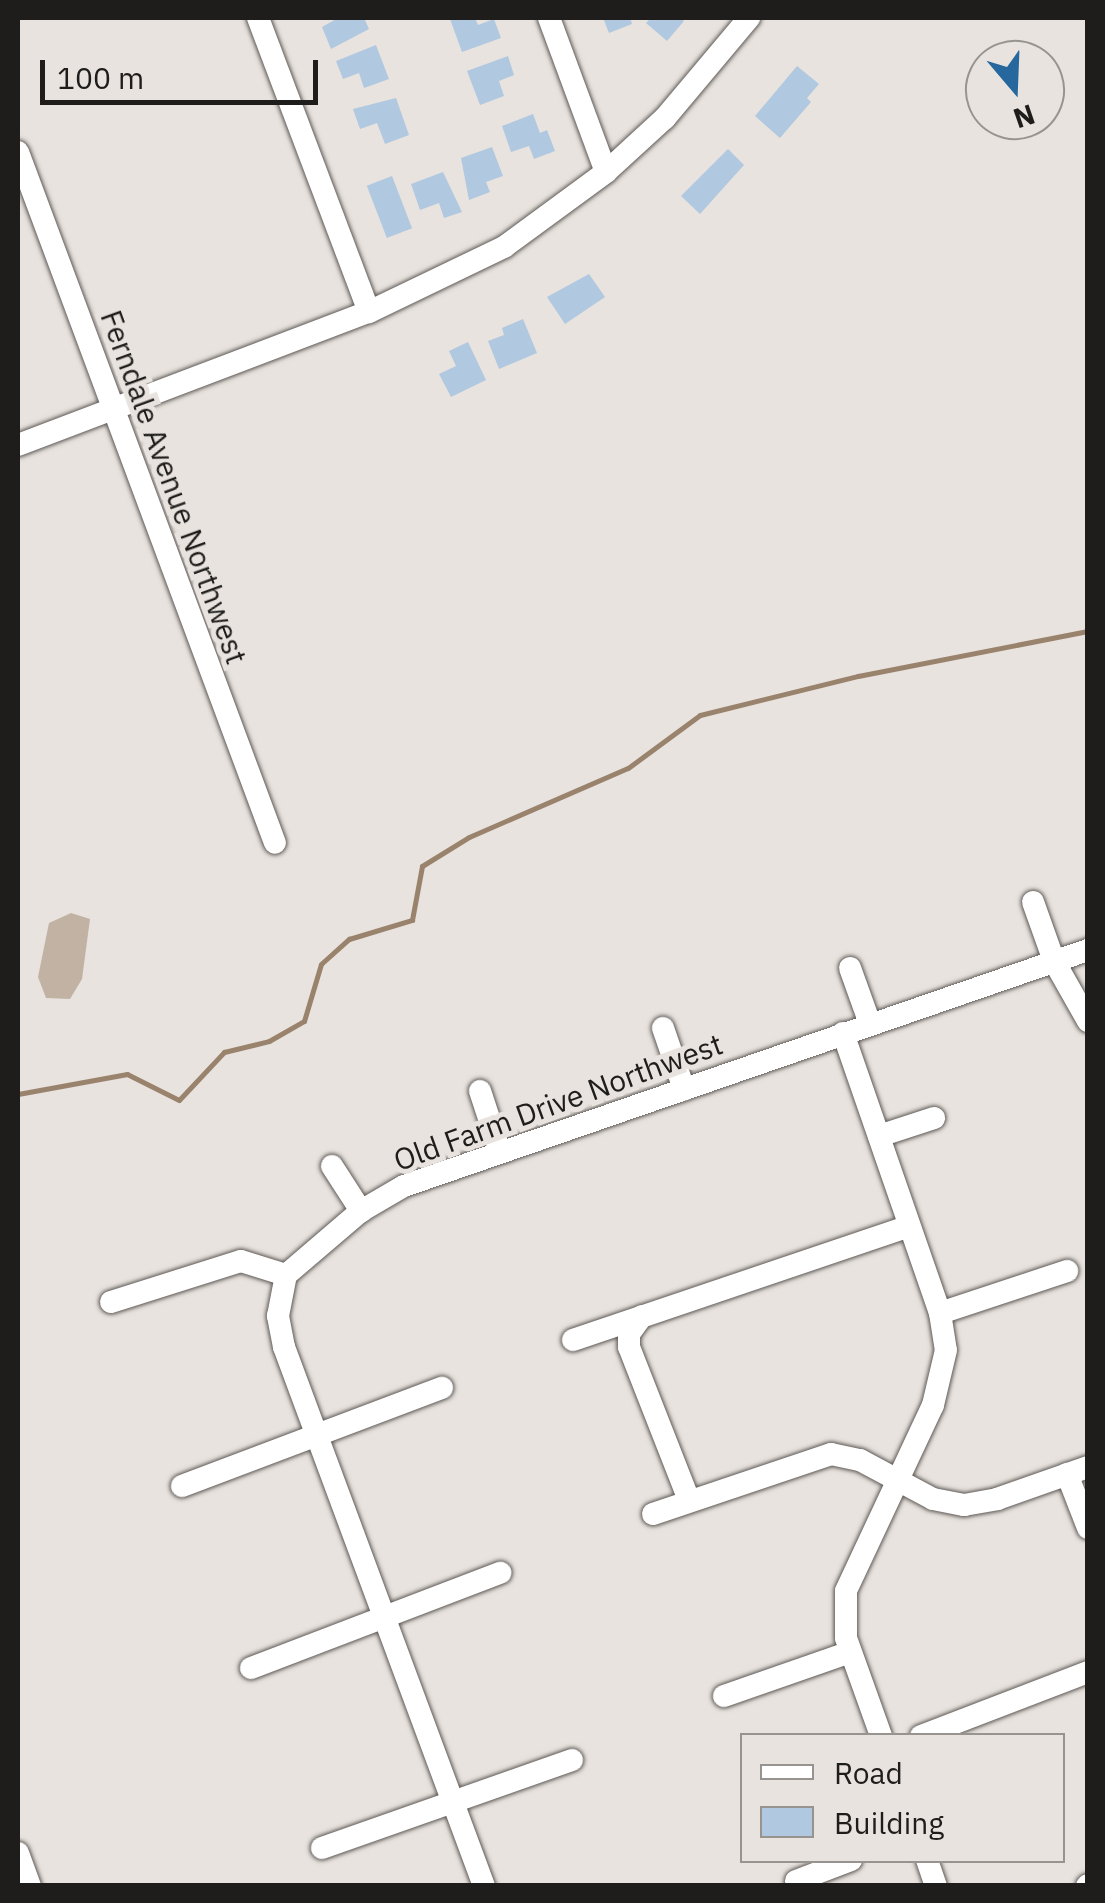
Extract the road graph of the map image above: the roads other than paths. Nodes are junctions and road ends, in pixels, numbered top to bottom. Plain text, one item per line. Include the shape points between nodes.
1 (258, 18) edge
2 (549, 18) edge
3 (749, 18) edge
4 (18, 152) edge
5 (606, 172) junction
6 (369, 312) junction
7 (114, 412) junction
8 (18, 445) edge
9 (274, 843) dead end
10 (1033, 902) dead end
11 (1088, 950) edge
12 (1054, 961) junction
13 (850, 968) dead end
14 (1088, 1020) edge
15 (870, 1024) junction
16 (663, 1028) dead end
17 (843, 1033) junction
18 (684, 1089) junction
19 (480, 1092) dead end
20 (934, 1118) dead end
21 (879, 1136) junction
22 (500, 1152) junction
23 (332, 1166) dead end
24 (361, 1212) junction
25 (909, 1226) junction
26 (1067, 1271) dead end
27 (286, 1274) junction
28 (111, 1302) dead end
29 (940, 1313) junction
30 (642, 1316) junction
31 (573, 1340) dead end
32 (442, 1388) dead end
33 (316, 1436) junction
34 (1077, 1470) edge
35 (896, 1479) junction
36 (182, 1486) dead end
37 (689, 1500) junction
38 (654, 1514) dead end
39 (1088, 1528) edge
40 (500, 1573) dead end
41 (383, 1617) junction
42 (850, 1652) junction
43 (251, 1668) dead end
44 (1088, 1672) edge
45 (724, 1696) dead end
46 (879, 1733) edge
47 (929, 1733) edge
48 (572, 1760) dead end
49 (451, 1800) junction
50 (322, 1848) dead end
51 (18, 1857) edge
52 (842, 1863) edge
53 (796, 1881) dead end
54 (30, 1886) edge
55 (484, 1886) edge

1 - 6 street
2 - 5 street
3 - 5 street via 701,79
4 - 7 street, Ferndale Avenue Northwest
5 - 6 street via 504,247
6 - 7 street
7 - 8 street
7 - 9 street, Ferndale Avenue Northwest
10 - 12 street
11 - 12 street, Old Farm Drive Northwest
12 - 14 street
12 - 15 street, Old Farm Drive Northwest
13 - 15 street
15 - 17 street, Old Farm Drive Northwest
16 - 18 street
17 - 18 street, Old Farm Drive Northwest
17 - 21 street
18 - 22 street, Old Farm Drive Northwest
19 - 22 street
20 - 21 street
21 - 25 street
22 - 24 street, Old Farm Drive Northwest via 404,1186
23 - 24 street
24 - 27 street, Old Farm Drive Northwest
25 - 29 street
25 - 30 street
26 - 29 street
27 - 28 street via 241,1261
27 - 33 street via 280,1332
29 - 35 street via 942,1381
30 - 31 street
30 - 37 street via 628,1334 629,1347
32 - 33 street
33 - 36 street
33 - 41 street
34 - 35 street via 964,1505 933,1499
34 - 39 street
35 - 37 street via 851,1456 832,1454
35 - 42 street via 849,1579 844,1615
37 - 38 street
40 - 41 street
41 - 43 street
41 - 49 street
42 - 45 street
42 - 46 street
44 - 47 street
48 - 49 street
49 - 50 street
49 - 55 street
51 - 54 street
52 - 53 street

